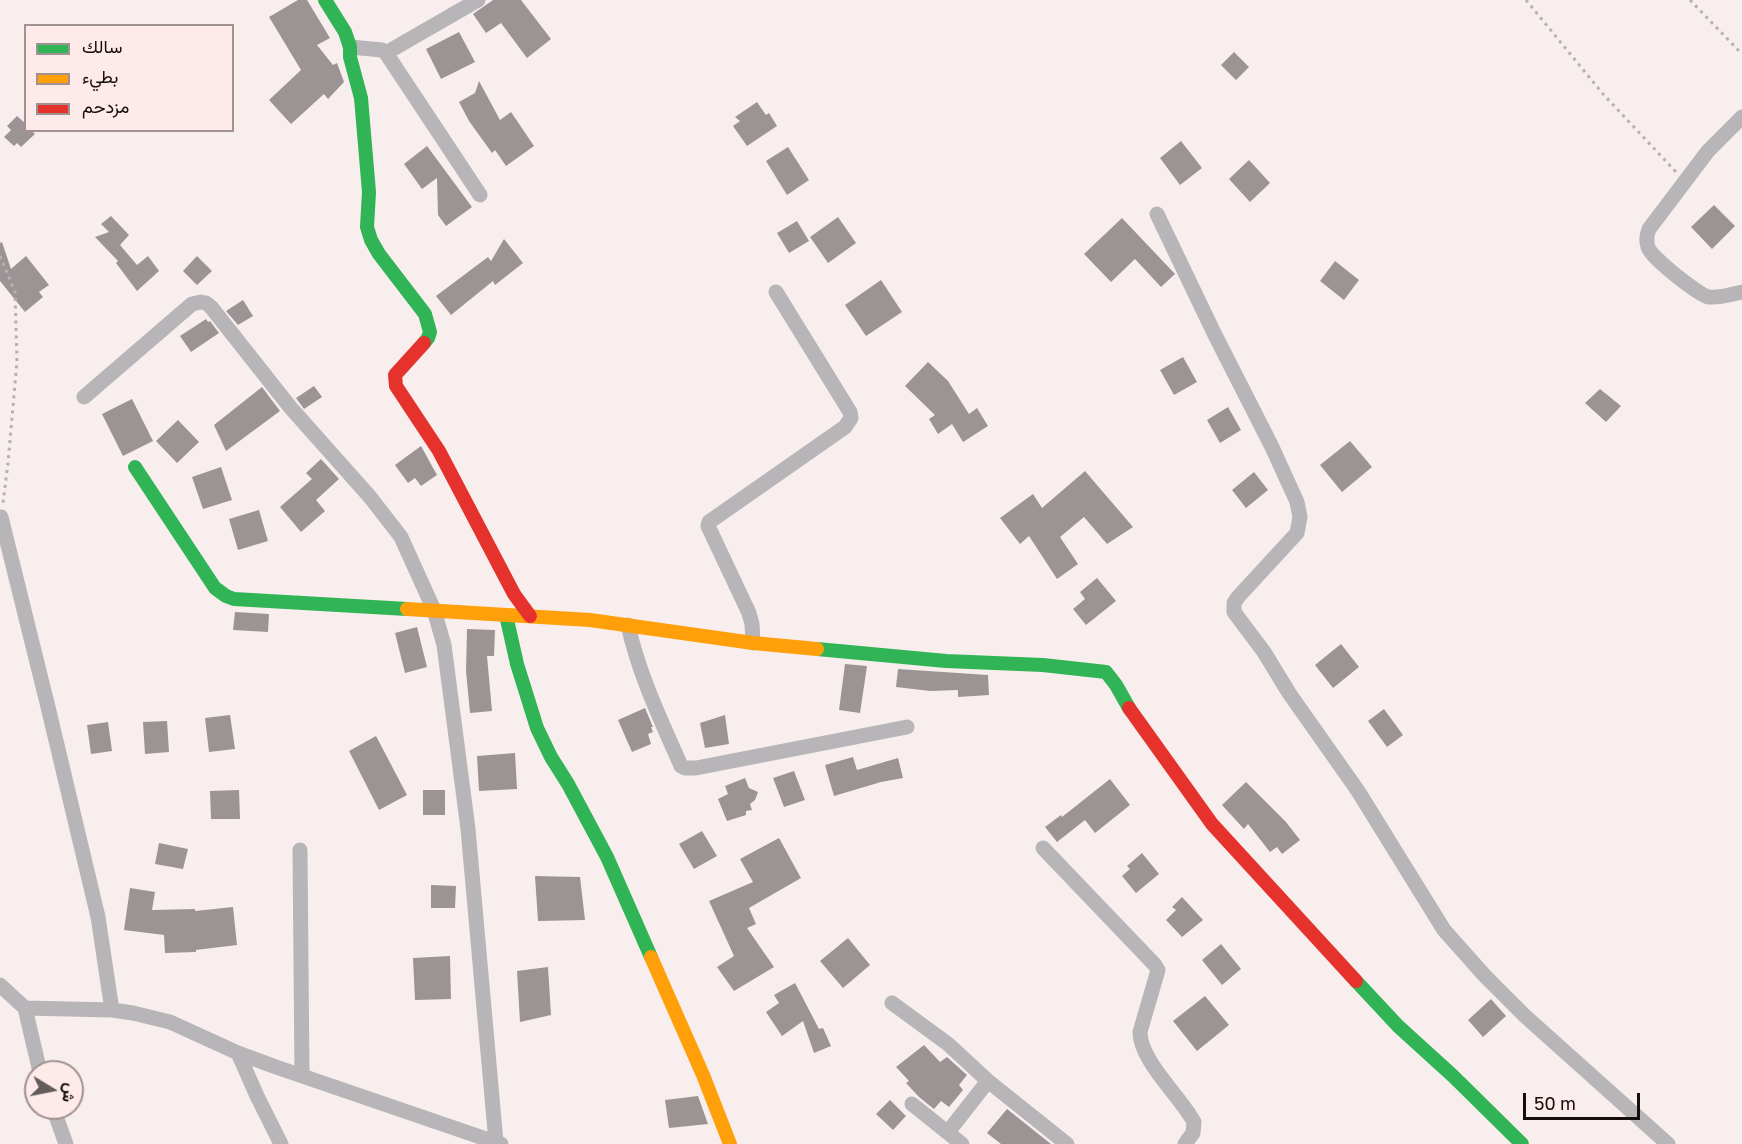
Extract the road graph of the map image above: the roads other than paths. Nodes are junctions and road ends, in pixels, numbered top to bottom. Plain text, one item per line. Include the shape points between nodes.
1 (325, 0) edge
2 (478, 0) edge
3 (350, 47) junction
4 (386, 53) junction
5 (1742, 117) edge
6 (480, 195) dead end
7 (1156, 214) dead end
8 (776, 292) dead end
9 (1742, 292) edge
10 (84, 397) dead end
11 (135, 467) dead end
12 (1, 517) edge
13 (434, 610) junction
14 (506, 615) junction
15 (530, 616) junction
16 (628, 625) junction
17 (753, 643) junction
18 (907, 727) dead end
19 (1042, 848) dead end
20 (300, 850) dead end
21 (0, 985) edge
22 (892, 1003) dead end
23 (25, 1008) junction
24 (112, 1010) junction
25 (238, 1053) junction
26 (37, 1060) edge
27 (302, 1075) junction
28 (988, 1081) junction
29 (912, 1104) dead end
30 (57, 1120) edge
31 (948, 1132) junction
32 (499, 1143) edge
33 (66, 1144) edge
34 (281, 1144) edge
35 (730, 1144) edge
36 (962, 1144) edge
37 (1067, 1144) edge
38 (1185, 1144) edge
39 (1522, 1144) edge
40 (1668, 1144) edge

1 - 3 street
2 - 4 street
3 - 4 street
3 - 15 street via 363,118 369,192 367,226 379,254 425,314 430,332 395,375 396,386 439,451 510,587
4 - 6 street
5 - 9 street via 1708,151 1649,229 1647,239 1648,249 1661,264 1702,295
7 - 40 street via 1272,447 1300,517 1297,533 1238,597 1234,612 1358,791 1444,930 1525,1016
8 - 17 street via 851,418 845,427 709,522 749,613
10 - 13 street via 192,304 206,303 401,537
11 - 13 street via 215,588 226,596
12 - 24 street via 98,917
13 - 14 street
13 - 32 street via 444,645 468,829
14 - 15 street
14 - 35 street via 537,728 606,857
15 - 16 street
16 - 17 street
16 - 18 street via 652,699 685,768
17 - 39 street via 1106,672 1212,824 1398,1026
19 - 38 street via 1158,970 1140,1040 1194,1122 1193,1133
20 - 27 street
21 - 23 street
22 - 28 street via 948,1044
23 - 24 street
23 - 26 street
24 - 25 street via 170,1022
25 - 27 street
25 - 34 street
27 - 32 street
28 - 31 street
28 - 37 street
29 - 31 street
30 - 33 street
31 - 36 street

